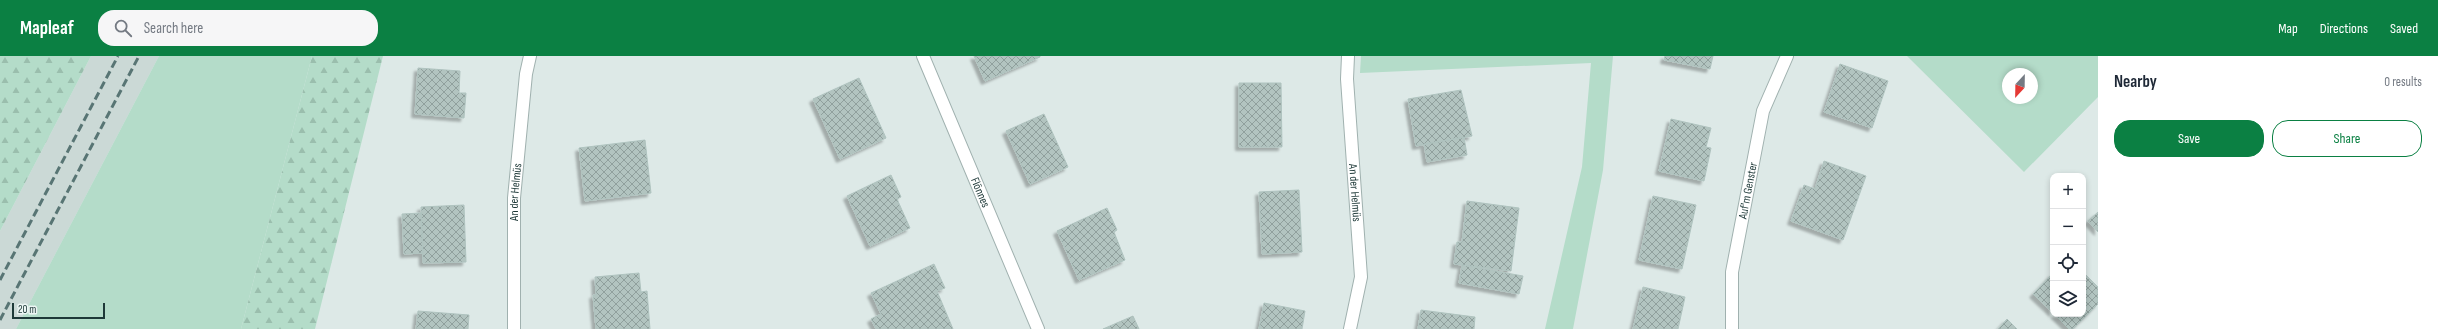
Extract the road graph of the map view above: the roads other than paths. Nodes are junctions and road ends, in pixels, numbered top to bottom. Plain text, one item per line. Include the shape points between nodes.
1 (530, 56) edge
2 (923, 56) edge
3 (1348, 56) edge
4 (1787, 56) edge
5 (514, 329) edge
6 (1038, 329) edge
7 (1350, 329) edge
8 (1732, 329) edge

1 - 5 street, An der Helmüs via 514,198
2 - 6 street, Flönnes
3 - 7 street, An der Helmüs via 1347,79 1362,277
4 - 8 street, Auf'm Genster via 1763,111 1732,272

